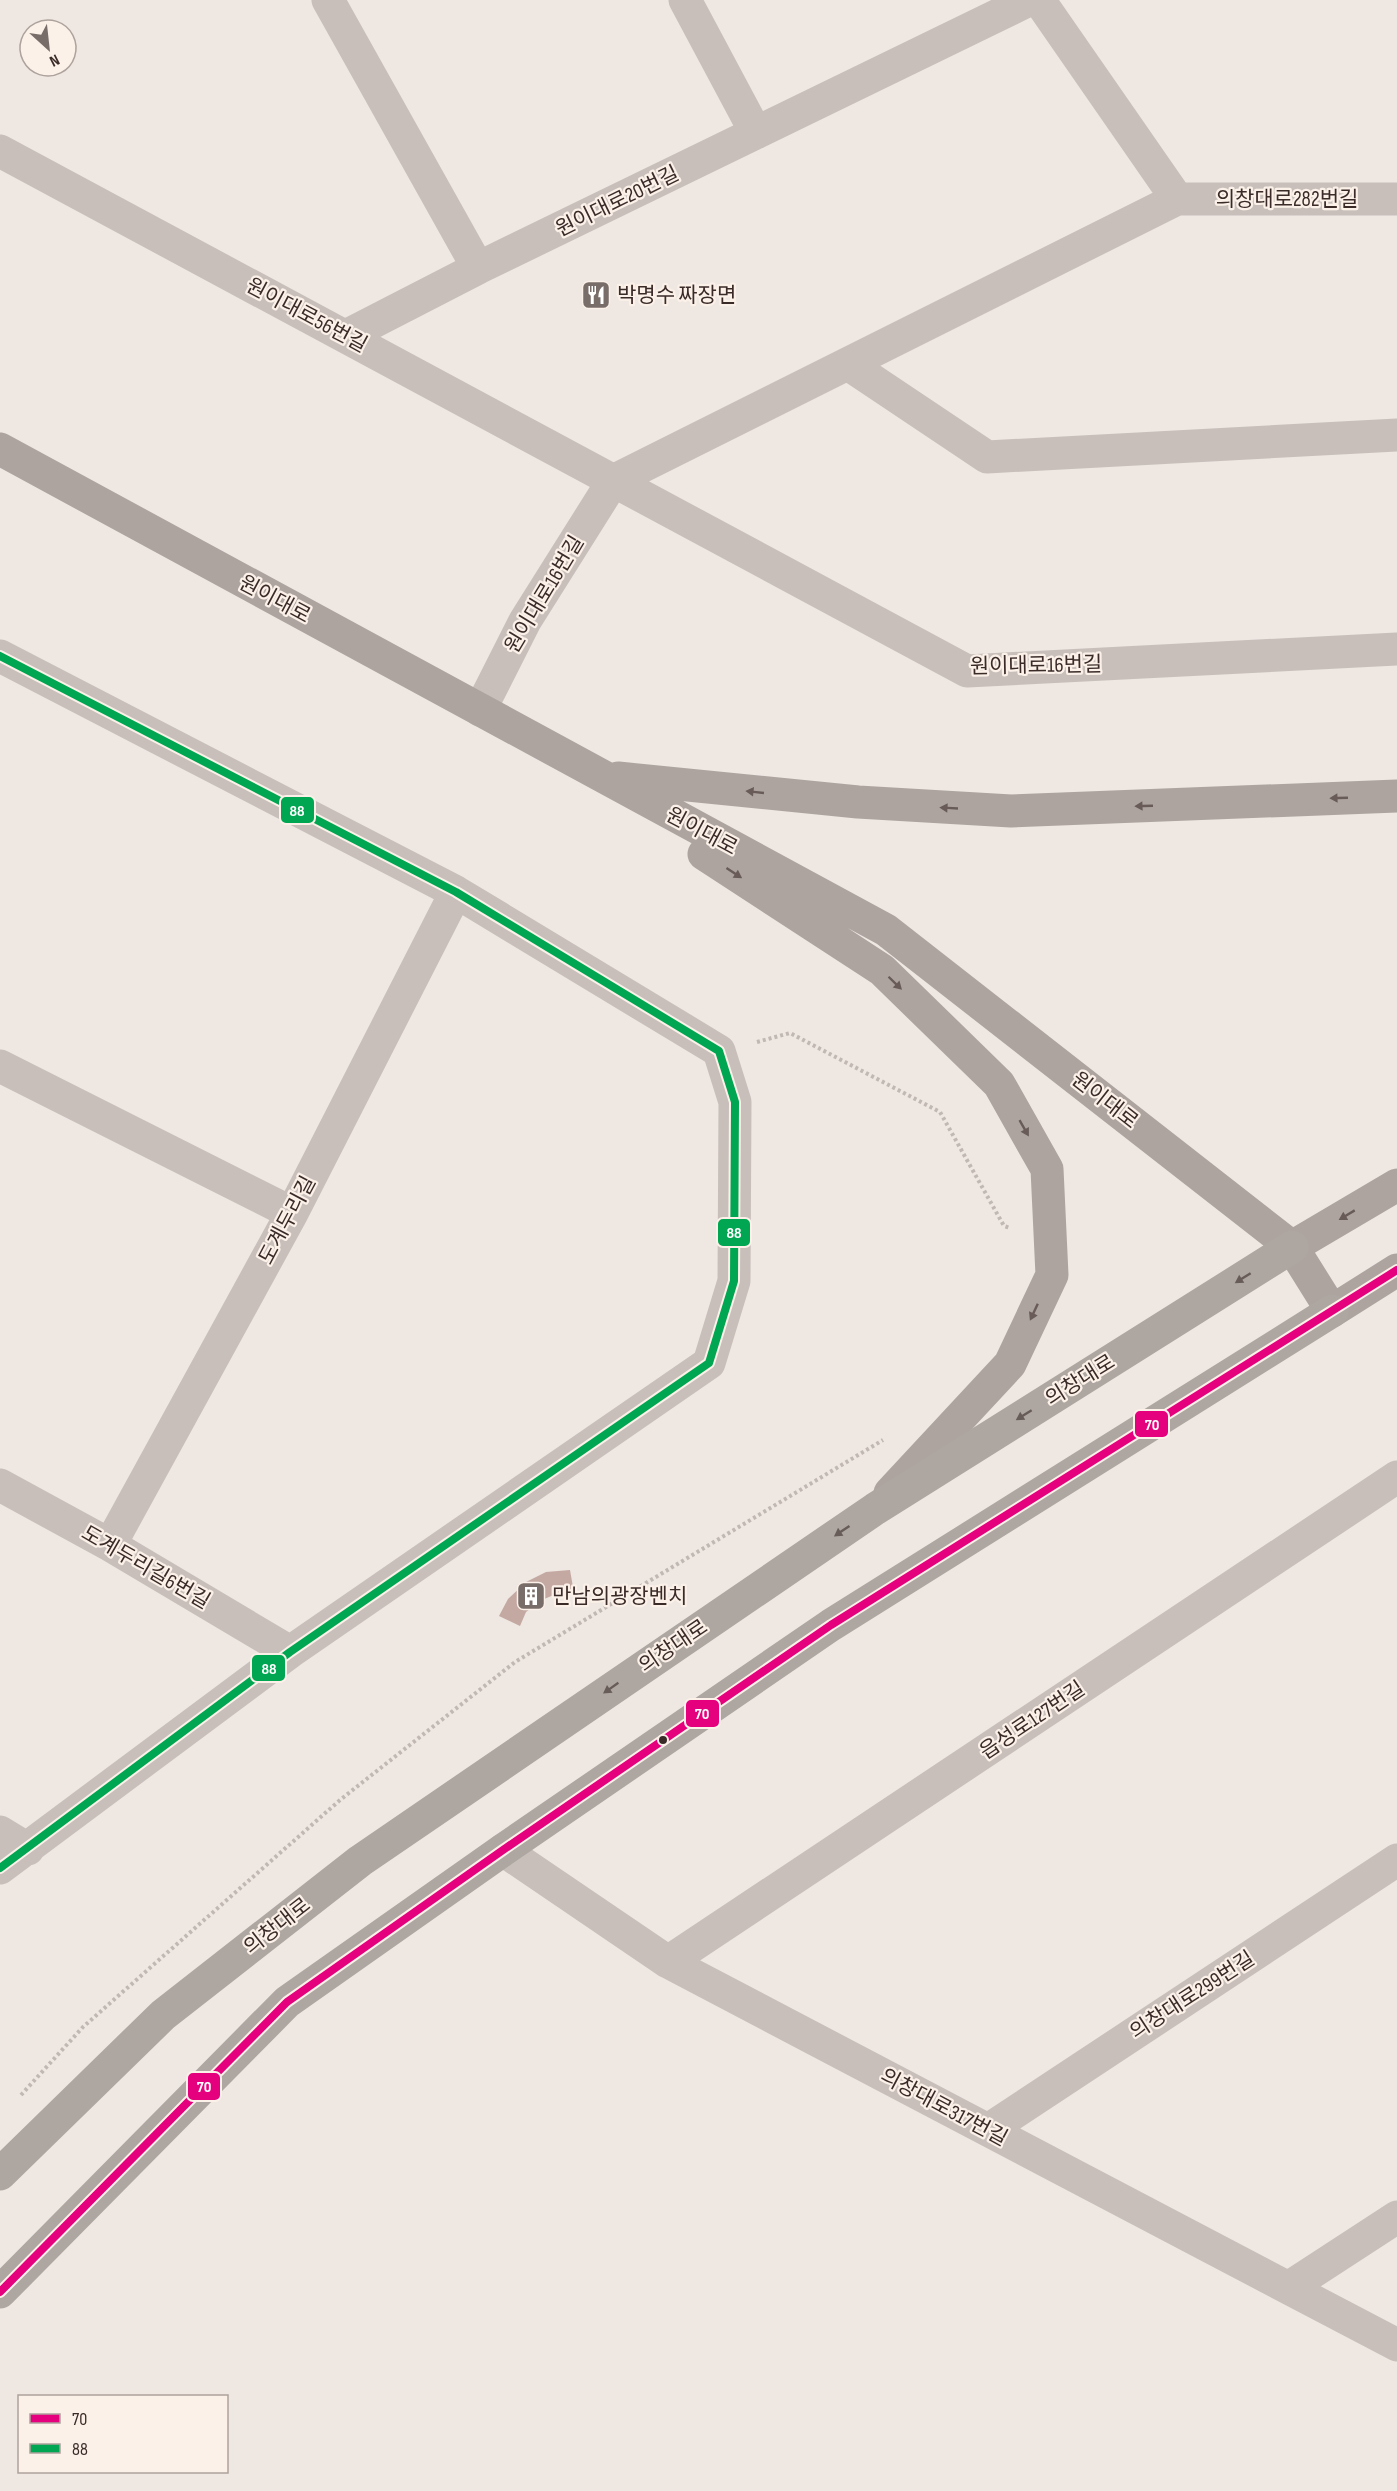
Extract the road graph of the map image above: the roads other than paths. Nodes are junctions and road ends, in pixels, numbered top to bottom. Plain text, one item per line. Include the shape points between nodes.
1 (328, 0) edge
2 (685, 0) edge
3 (1029, 0) edge
4 (1040, 0) edge
5 (756, 133) junction
6 (0, 151) edge
7 (1177, 198) junction
8 (1397, 199) edge
9 (478, 268) junction
10 (346, 336) junction
11 (848, 364) junction
12 (1397, 435) edge
13 (0, 449) edge
14 (614, 481) junction
15 (1397, 649) edge
16 (0, 656) edge
17 (480, 710) junction
18 (602, 777) junction
19 (1397, 796) edge
20 (456, 892) junction
21 (0, 1066) edge
22 (1397, 1185) edge
23 (292, 1213) junction
24 (1292, 1247) junction
25 (1397, 1270) edge
26 (1332, 1311) junction
27 (1397, 1478) edge
28 (0, 1485) edge
29 (875, 1509) junction
30 (110, 1545) junction
31 (290, 1652) junction
32 (0, 1832) edge
33 (28, 1849) junction
34 (503, 1850) junction
35 (1397, 1860) edge
36 (0, 1868) edge
37 (668, 1962) junction
38 (988, 2130) junction
39 (0, 2174) edge
40 (1397, 2217) edge
41 (1288, 2288) junction
42 (0, 2292) edge
43 (1397, 2345) edge

1 - 9 street
2 - 5 street
3 - 5 street, 원이대로20번길
4 - 7 street
5 - 9 street, 원이대로20번길
6 - 10 street, 원이대로56번길
7 - 8 street, 의창대로282번길
7 - 11 street
9 - 10 street, 원이대로20번길
10 - 14 street, 원이대로56번길
11 - 12 street via 987,457
11 - 14 street
13 - 17 main road, 원이대로
14 - 15 street, 원이대로16번길 via 967,671
14 - 17 street, 원이대로16번길 via 525,621
16 - 20 street
17 - 18 main road, 원이대로
19 -> 18 main road via 1011,811 858,802
18 - 24 main road, 원이대로 via 886,930
18 -> 29 main road via 702,852 882,970 999,1084 1047,1169 1052,1275 1010,1364
20 - 23 street, 도계두리길
20 - 31 street via 719,1051 735,1102 734,1281 709,1363
21 - 23 street
22 -> 24 main road, 의창대로
23 - 30 street, 도계두리길
24 - 26 main road, 원이대로
24 -> 29 highway, 의창대로
25 - 26 main road
26 - 34 highway via 831,1625
27 - 37 street, 읍성로127번길
28 - 30 street, 도계두리길6번길
29 -> 39 highway, 의창대로 via 360,1861 163,2015
30 - 31 street, 도계두리길6번길
31 - 33 street
32 - 33 street
33 - 36 street
34 - 37 street, 의창대로317번길
34 - 42 highway via 287,2002
35 - 38 street, 의창대로299번길
37 - 38 street, 의창대로317번길
38 - 41 street, 의창대로317번길
40 - 41 street
41 - 43 street, 의창대로317번길

